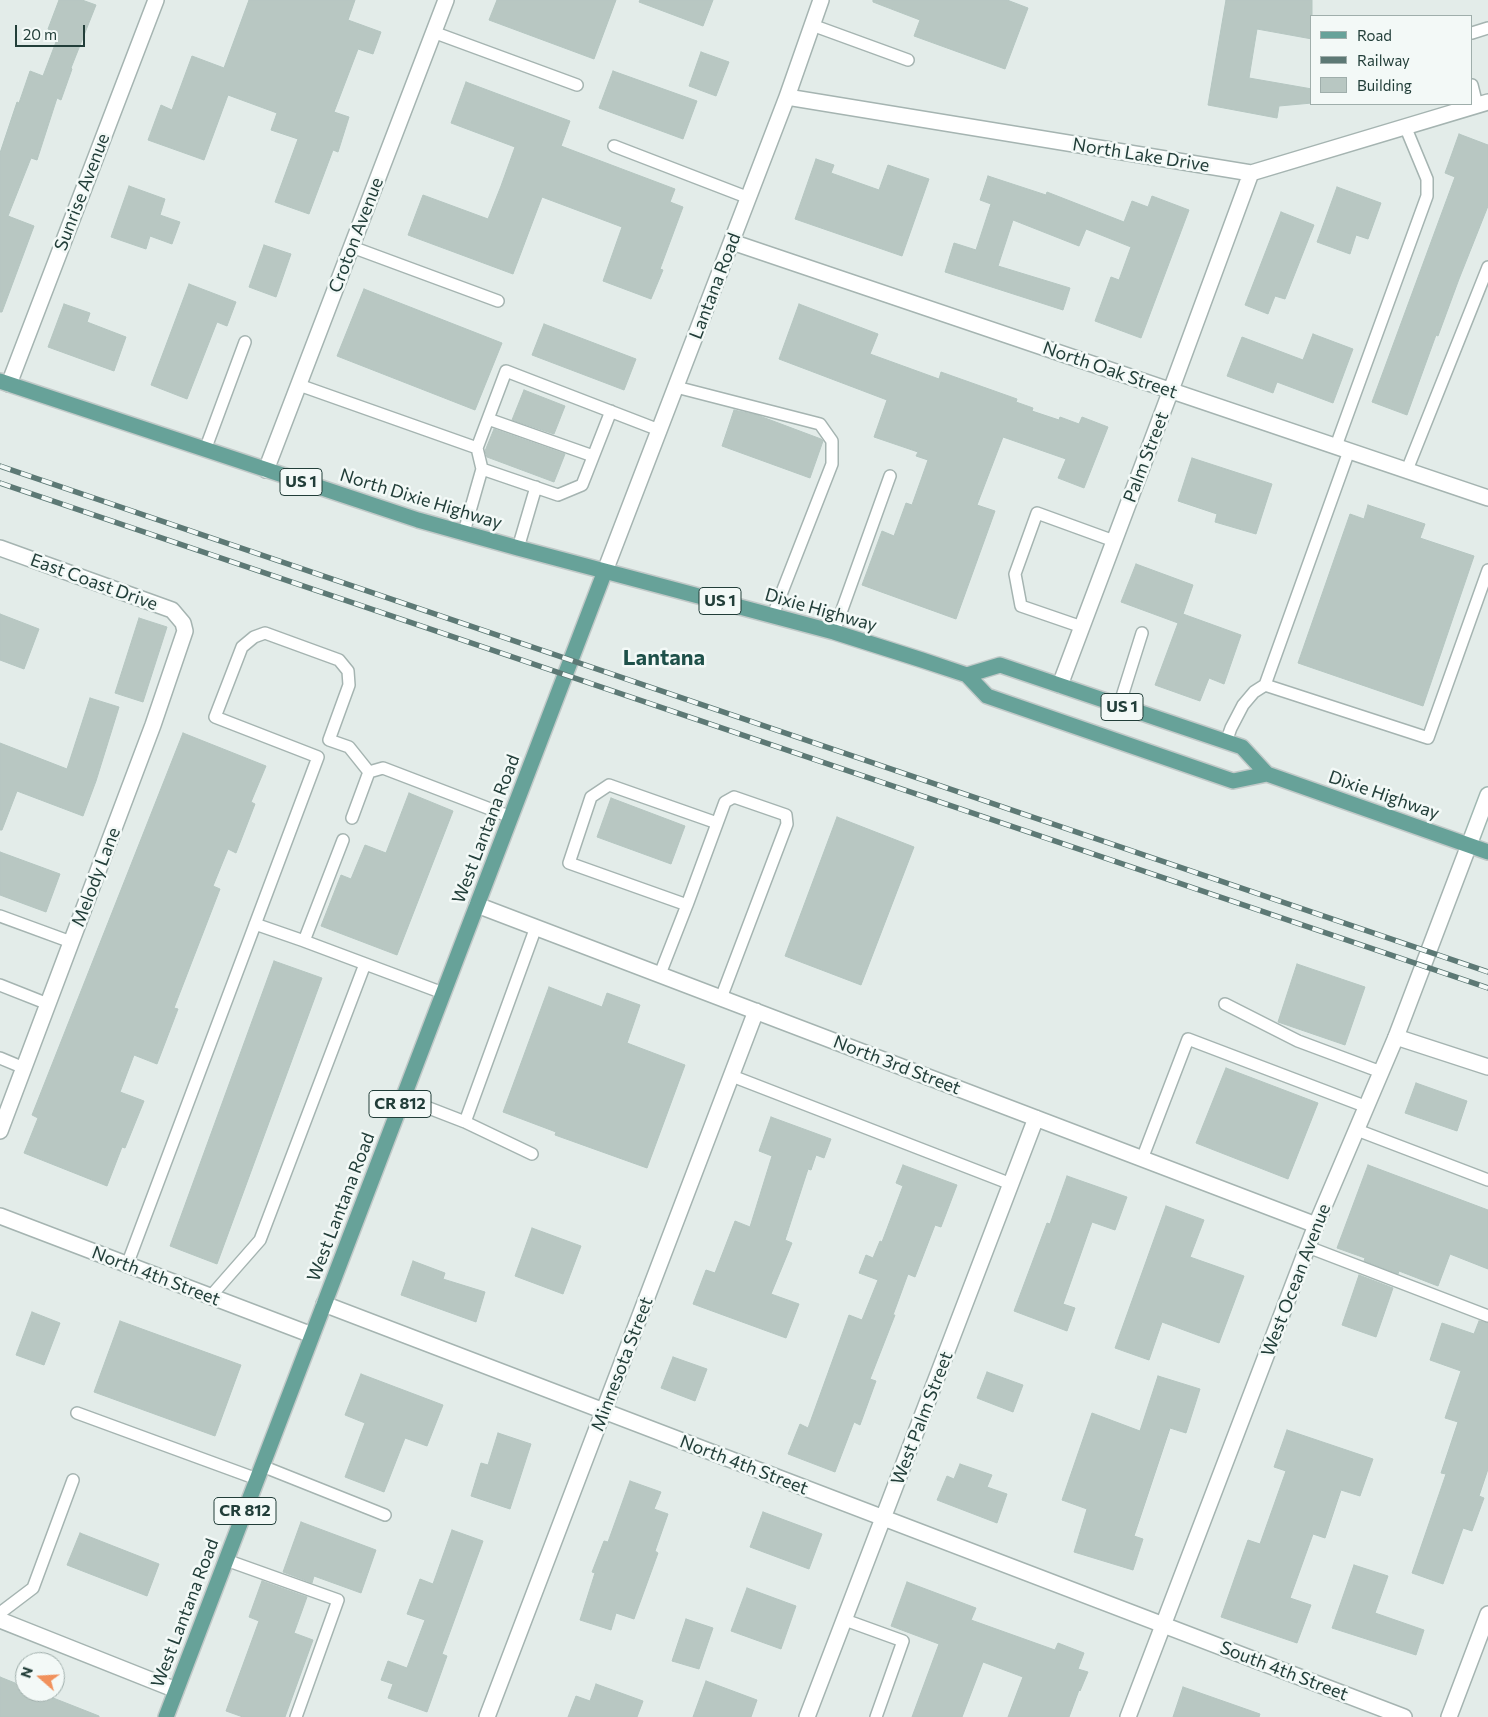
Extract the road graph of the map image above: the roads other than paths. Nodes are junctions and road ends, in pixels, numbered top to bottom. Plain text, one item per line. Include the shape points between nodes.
1 (156, 0) edge
2 (446, 0) edge
3 (821, 0) edge
4 (812, 25) junction
5 (1488, 28) edge
6 (433, 32) junction
7 (1473, 33) edge
8 (908, 60) dead end
9 (577, 86) dead end
10 (1473, 87) edge
11 (787, 97) junction
12 (1483, 103) edge
13 (1405, 126) junction
14 (614, 146) dead end
15 (1251, 173) junction
16 (748, 198) junction
17 (732, 242) junction
18 (352, 247) junction
19 (1488, 267) edge
20 (498, 301) dead end
21 (245, 342) dead end
22 (4, 382) edge
23 (299, 385) junction
24 (676, 387) junction
25 (1171, 390) junction
26 (611, 411) junction
27 (488, 419) junction
28 (659, 430) junction
29 (477, 448) junction
30 (1343, 448) junction
31 (205, 450) junction
32 (593, 456) junction
33 (482, 468) junction
34 (266, 470) junction
35 (1406, 470) junction
36 (890, 476) dead end
37 (534, 482) junction
38 (1488, 498) edge
39 (464, 532) junction
40 (1114, 542) junction
41 (0, 548) edge
42 (518, 548) junction
43 (1488, 570) edge
44 (605, 571) junction
45 (773, 615) junction
46 (183, 622) joint
47 (1082, 627) junction
48 (834, 632) junction
49 (1142, 633) dead end
50 (967, 675) junction
51 (1060, 685) junction
52 (1265, 685) junction
53 (1119, 706) junction
54 (329, 740) junction
55 (1226, 742) junction
56 (318, 757) junction
57 (369, 772) junction
58 (1267, 774) junction
59 (1488, 796) edge
60 (511, 817) junction
61 (352, 818) dead end
62 (717, 823) junction
63 (343, 840) dead end
64 (1469, 845) junction
65 (1488, 852) edge
66 (477, 905) junction
67 (687, 905) junction
68 (0, 916) edge
69 (255, 924) junction
70 (536, 927) junction
71 (71, 942) junction
72 (304, 942) junction
73 (365, 964) junction
74 (660, 974) junction
75 (0, 985) edge
76 (443, 993) junction
77 (721, 998) junction
78 (48, 1004) junction
79 (1225, 1004) dead end
80 (756, 1011) junction
81 (1396, 1037) junction
82 (0, 1058) edge
83 (1488, 1067) edge
84 (24, 1068) junction
85 (1381, 1072) junction
86 (732, 1076) junction
87 (403, 1098) junction
88 (1367, 1107) junction
89 (1036, 1118) junction
90 (465, 1122) junction
91 (1357, 1130) junction
92 (0, 1131) edge
93 (532, 1154) dead end
94 (1142, 1159) junction
95 (1488, 1180) edge
96 (1011, 1184) junction
97 (0, 1216) edge
98 (1316, 1225) junction
99 (1308, 1247) junction
100 (127, 1265) junction
101 (210, 1296) junction
102 (324, 1304) junction
103 (1488, 1316) edge
104 (312, 1335) junction
105 (604, 1411) junction
106 (77, 1413) dead end
107 (259, 1473) junction
108 (72, 1480) dead end
109 (385, 1515) dead end
110 (883, 1518) junction
111 (226, 1560) junction
112 (0, 1614) edge
113 (1488, 1614) edge
114 (0, 1620) edge
115 (845, 1620) junction
116 (1163, 1625) junction
117 (176, 1690) junction
118 (166, 1717) edge
119 (296, 1717) edge
120 (487, 1717) edge
121 (807, 1717) edge
122 (876, 1717) edge
123 (1128, 1717) edge
124 (1404, 1717) edge
125 (1449, 1717) edge

1 - 22 street, Sunrise Avenue
2 - 6 street, Croton Avenue
3 - 4 street, Lantana Road
4 - 8 lane
4 - 11 street, Lantana Road
5 - 7 lane
6 - 9 lane
6 - 18 street, Croton Avenue
10 - 12 lane
11 - 15 street, North Lake Drive
11 - 16 street, Lantana Road
12 - 13 street, North Lake Drive
13 - 15 street, North Lake Drive
13 - 30 lane via 1427,179 1427,196
14 - 16 lane
15 - 25 street, Palm Street
16 - 17 street, Lantana Road
17 - 24 street, Lantana Road
17 - 25 street, North Oak Street
18 - 20 lane
18 - 23 street, Croton Avenue
19 - 35 lane
21 - 31 lane
22 - 31 main road, North Dixie Highway / US 1
23 - 29 lane
23 - 34 street, Croton Avenue
24 - 28 street, Lantana Road
24 - 45 lane via 820,424 832,441 832,464
25 - 30 street, North Oak Street
25 - 40 street, Palm Street
26 - 27 lane via 506,371
26 - 28 lane
26 - 32 lane
27 - 29 lane
27 - 32 lane via 515,432
28 - 44 street, Lantana Road
29 - 33 lane
30 - 35 street, North Oak Street
30 - 52 lane
31 - 34 main road, North Dixie Highway / US 1
32 - 37 lane via 582,485 558,495
33 - 37 lane via 502,469
33 - 39 lane
34 - 39 main road, North Dixie Highway / US 1
35 - 38 street, North Oak Street
36 - 48 lane
37 - 42 lane
39 - 42 main road, North Dixie Highway / US 1
40 - 47 street, Palm Street
40 - 47 lane via 1037,513 1015,574 1021,606
41 - 46 street, East Coast Drive via 172,610
42 - 44 main road, North Dixie Highway / US 1
43 - 52 lane via 1428,738
44 - 45 main road, Dixie Highway / US 1
44 - 60 main road, West Lantana Road / CR 812
45 - 48 main road, Dixie Highway / US 1
46 - 71 street, Melody Lane via 185,631 153,725
47 - 51 street, Palm Street
48 - 50 main road, Dixie Highway / US 1
49 - 53 lane
50 - 51 main road, Dixie Highway / US 1 via 1000,665
50 - 58 main road, Dixie Highway / US 1 via 987,696 1232,781
51 - 53 main road, Dixie Highway / US 1
52 - 55 lane via 1243,705
53 - 55 main road, Dixie Highway / US 1
54 - 56 lane
54 - 56 lane via 349,685 348,671 339,660 265,633 254,637 242,647 215,717
54 - 57 lane via 349,747
55 - 58 main road, Dixie Highway / US 1 via 1242,747
56 - 69 lane
57 - 60 lane via 384,768
57 - 61 lane
58 - 64 main road, Dixie Highway / US 1
59 - 64 street, West Ocean Avenue
60 - 66 main road, West Lantana Road / CR 812
62 - 67 lane
62 - 67 lane via 608,785 591,797 569,863
62 - 77 lane via 725,802 734,797 786,815 787,824
63 - 72 lane
64 - 65 main road, Dixie Highway / US 1
64 - 81 street, West Ocean Avenue
66 - 70 street, North 3rd Street
66 - 76 main road, West Lantana Road / CR 812
67 - 74 lane
68 - 71 lane
69 - 72 lane
69 - 100 lane
70 - 74 street, North 3rd Street
70 - 90 lane
71 - 78 street, Melody Lane
72 - 73 lane
73 - 76 lane
73 - 101 lane via 260,1240
74 - 77 street, North 3rd Street
75 - 78 lane
76 - 87 main road, West Lantana Road / CR 812
77 - 80 street, North 3rd Street
78 - 84 street, Melody Lane
79 - 85 lane via 1298,1041
80 - 86 street, Minnesota Street
80 - 89 street, North 3rd Street
81 - 83 street
81 - 85 street, West Ocean Avenue
82 - 84 lane
84 - 92 street, Melody Lane
85 - 88 street, West Ocean Avenue
86 - 96 lane
86 - 105 street, Minnesota Street
87 - 90 lane
87 - 102 main road, West Lantana Road / CR 812
88 - 91 street, West Ocean Avenue
88 - 94 lane via 1188,1039
89 - 94 street, North 3rd Street
89 - 96 street, West Palm Street
90 - 93 lane
91 - 95 lane
91 - 98 street, West Ocean Avenue
94 - 98 street, North 3rd Street
96 - 110 street, West Palm Street
97 - 100 street, North 4th Street
98 - 99 street, West Ocean Avenue
99 - 103 lane
99 - 116 street, West Ocean Avenue
100 - 101 street, North 4th Street
101 - 104 street, North 4th Street
102 - 104 main road, West Lantana Road / CR 812
102 - 105 street, North 4th Street
104 - 107 main road, West Lantana Road / CR 812
105 - 110 street, North 4th Street
105 - 120 street, Minnesota Street
106 - 107 lane
107 - 109 lane
107 - 111 main road, West Lantana Road / CR 812
108 - 112 lane via 33,1588
110 - 115 street, West Palm Street
110 - 116 street, North 4th Street
111 - 117 main road, West Lantana Road / CR 812
111 - 119 lane via 338,1600
113 - 125 street
114 - 117 street
115 - 121 street, West Palm Street
115 - 122 lane via 903,1641
116 - 123 street, West Ocean Avenue
116 - 124 street, South 4th Street
117 - 118 main road, West Lantana Road / CR 812

